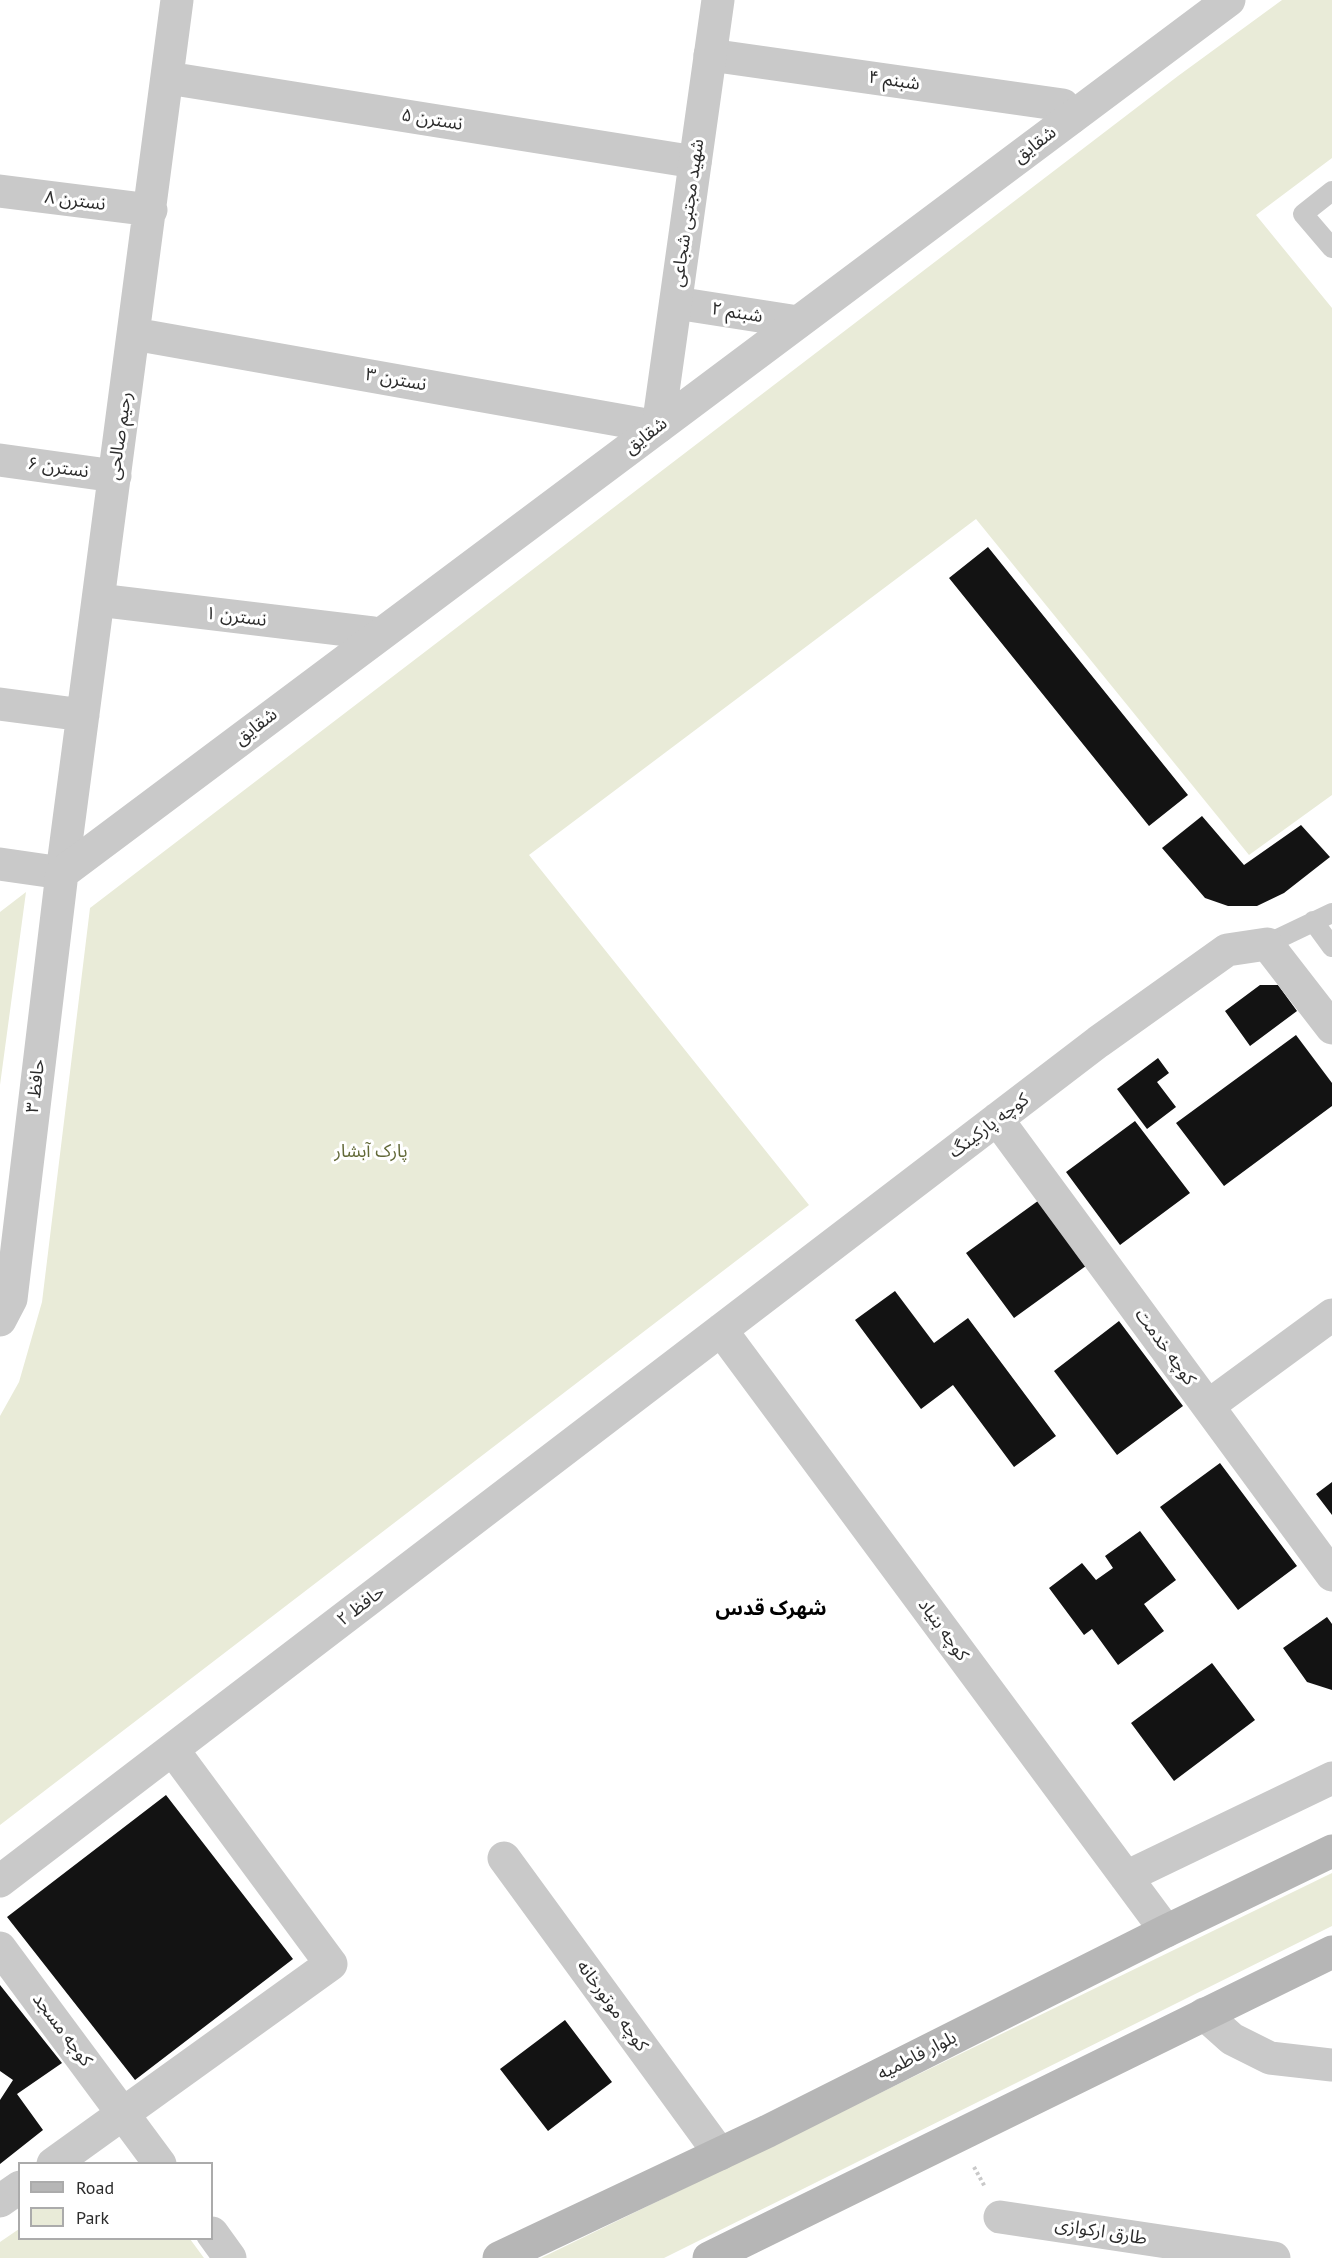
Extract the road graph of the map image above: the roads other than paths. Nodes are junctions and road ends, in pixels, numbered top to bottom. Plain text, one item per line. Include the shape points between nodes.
1 (177, 0) edge
2 (718, 0) edge
3 (1229, 0) edge
4 (710, 55) junction
5 (168, 78) junction
6 (1071, 118) junction
7 (695, 162) junction
8 (0, 191) edge
9 (1332, 191) edge
10 (151, 210) junction
11 (1332, 248) edge
12 (676, 303) junction
13 (798, 322) junction
14 (134, 334) junction
15 (658, 427) junction
16 (0, 460) edge
17 (115, 476) junction
18 (98, 600) junction
19 (373, 633) dead end
20 (0, 704) edge
21 (83, 715) junction
22 (0, 864) edge
23 (62, 873) junction
24 (1332, 913) edge
25 (1313, 921) junction
26 (1267, 944) junction
27 (1332, 947) edge
28 (1332, 1028) edge
29 (997, 1119) junction
30 (4, 1309) edge
31 (1332, 1315) edge
32 (721, 1330) junction
33 (1208, 1406) junction
34 (1332, 1575) edge
35 (172, 1750) junction
36 (1332, 1778) edge
37 (1332, 1851) edge
38 (504, 1858) dead end
39 (1126, 1877) junction
40 (0, 1881) edge
41 (1166, 1931) junction
42 (0, 1948) edge
43 (1332, 1952) edge
44 (1204, 2014) junction
45 (1332, 2065) edge
46 (123, 2113) junction
47 (720, 2154) junction
48 (54, 2162) edge
49 (159, 2162) edge
50 (18, 2188) edge
51 (0, 2201) edge
52 (1000, 2217) dead end
53 (213, 2234) edge
54 (230, 2258) edge
55 (500, 2258) edge
56 (709, 2258) edge
57 (1274, 2258) edge

1 - 5 street, رحیم صالحی
2 - 4 street, شهید مجتبی شجاعی
3 - 6 street, شقایق
4 - 6 street, شبنم ۴ via 1063,105
4 - 7 street, شهید مجتبی شجاعی
5 - 7 street, نسترن ۵
5 - 10 street, رحیم صالحی
6 - 13 street, شقایق
7 - 12 street, شهید مجتبی شجاعی
8 - 10 street, نسترن ۸
9 - 11 lane via 1303,214
10 - 14 street, رحیم صالحی
12 - 13 street, شبنم ۲
12 - 15 street, شهید مجتبی شجاعی
13 - 15 street, شقایق
14 - 15 street, نسترن ۳
14 - 17 street, رحیم صالحی
15 - 23 street, شقایق
16 - 17 street, نسترن ۶
17 - 18 street, رحیم صالحی
18 - 19 street, نسترن ۱
18 - 21 street, رحیم صالحی
20 - 21 street
21 - 23 street, رحیم صالحی
22 - 23 street
23 - 30 street, حافظ ۳
24 - 25 lane
25 - 26 lane
25 - 27 lane
26 - 28 street
26 - 29 street, کوچه پارکینگ via 1227,950
29 - 32 street, کوچه پارکینگ
29 - 33 street, کوچه خدمت
31 - 33 street
32 - 35 street, حافظ ۲
32 - 39 street, کوچه بنیاد
33 - 34 street, کوچه خدمت
35 - 40 street, حافظ ۲
35 - 46 street via 331,1964
36 - 39 street
37 - 41 main road, بلوار فاطمیه
38 - 47 street, کوچه موتورخانه
39 - 41 street, کوچه بنیاد
41 - 47 main road, بلوار فاطمیه
42 - 46 street, کوچه مسجد
43 - 44 main road
44 - 45 street via 1232,2039 1270,2058
44 - 56 main road
46 - 48 street
46 - 49 street, کوچه مسجد
47 - 55 main road, بلوار فاطمیه
50 - 51 street
52 - 57 street, طارق ارکوازی
53 - 54 street

